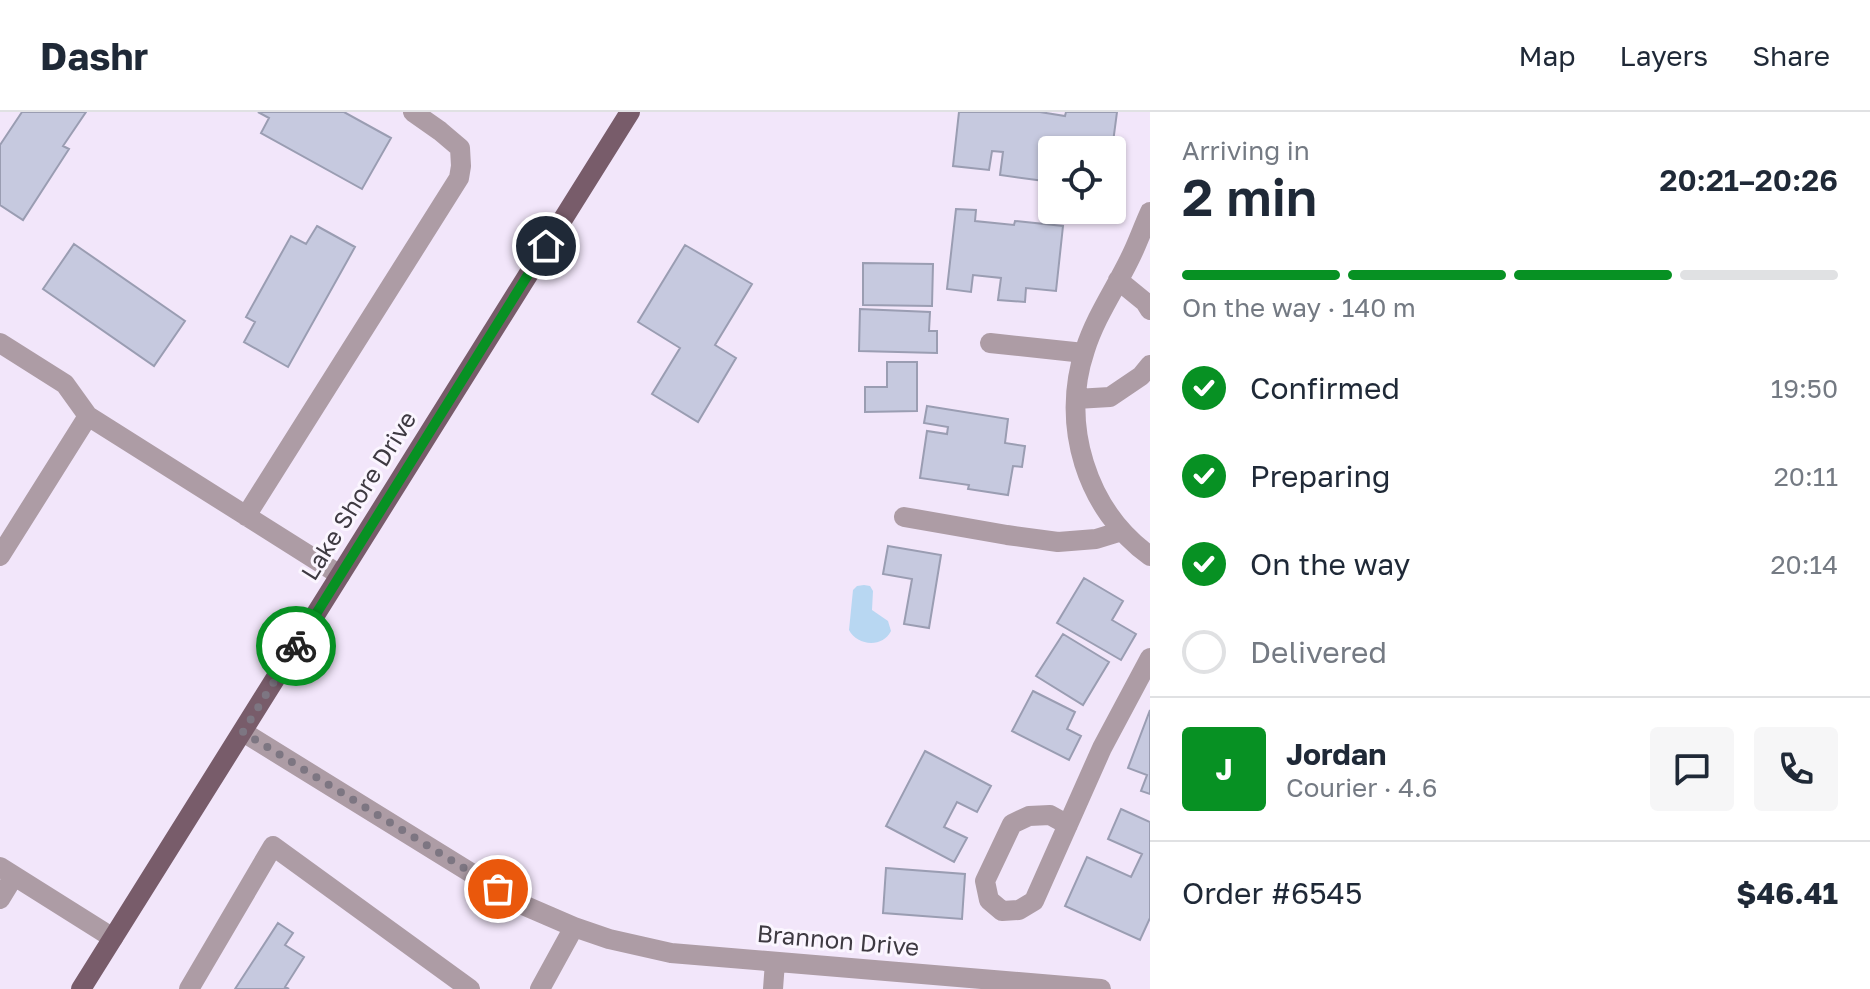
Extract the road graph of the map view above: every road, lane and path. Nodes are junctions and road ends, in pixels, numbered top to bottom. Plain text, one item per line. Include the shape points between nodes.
1 (413, 112) edge
2 (630, 112) edge
3 (1150, 212) edge
4 (1118, 280) junction
5 (1150, 310) edge
6 (0, 343) edge
7 (990, 343) dead end
8 (1084, 353) junction
9 (1150, 365) edge
10 (1076, 399) junction
11 (88, 416) junction
12 (246, 516) junction
13 (904, 517) dead end
14 (1122, 531) junction
15 (0, 556) edge
16 (1150, 556) edge
17 (340, 575) junction
18 (1150, 658) edge
19 (243, 732) junction
20 (1068, 825) junction
21 (7, 871) edge
22 (0, 899) edge
23 (574, 927) junction
24 (113, 938) junction
25 (775, 962) junction
26 (81, 989) edge
27 (189, 989) edge
28 (470, 989) edge
29 (540, 989) edge
30 (773, 989) edge
31 (1101, 989) edge

1 - 12 street via 460,148 459,178
2 - 17 main road, Lake Shore Drive
3 - 4 street
4 - 5 street
4 - 8 street
6 - 11 street via 65,384
7 - 8 street
8 - 10 street
9 - 10 street via 1110,397
10 - 14 street via 1088,477
11 - 12 street
11 - 15 street
12 - 17 street
13 - 14 street via 1058,542
14 - 16 street
17 - 19 main road, Lake Shore Drive
18 - 20 street
19 - 23 street, Brannon Drive via 523,905
19 - 24 main road, Lake Shore Drive
20 - 20 street via 1034,901 1019,910 1002,911 989,900 985,881 1012,824 1050,815
21 - 22 street
21 - 24 street
23 - 25 street, Brannon Drive via 671,953
23 - 29 street
24 - 26 main road, Lake Shore Drive
25 - 30 street
25 - 31 street, Brannon Drive
27 - 28 street via 273,846

